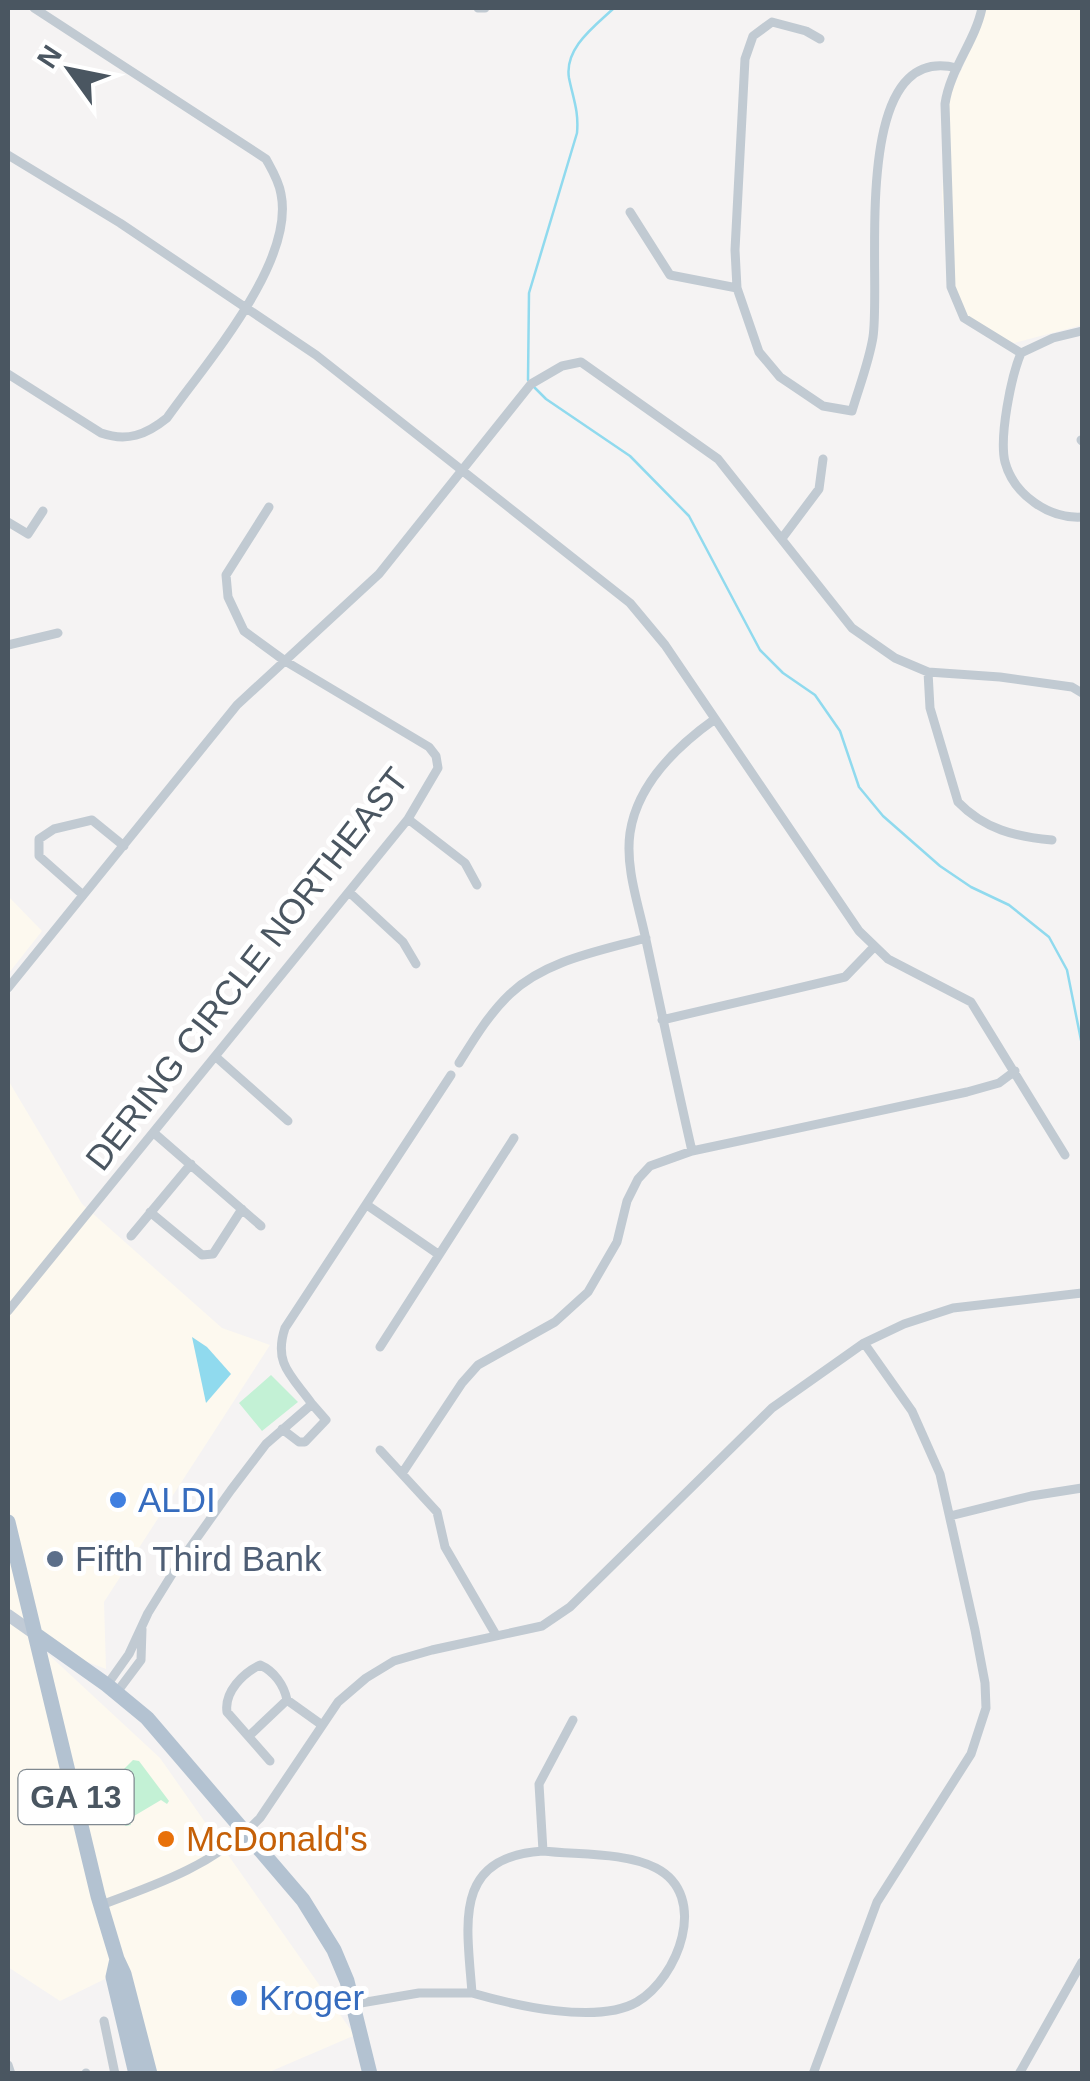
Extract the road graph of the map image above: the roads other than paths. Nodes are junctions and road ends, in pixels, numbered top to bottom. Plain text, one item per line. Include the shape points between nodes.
1 (34, 8) edge
2 (982, 8) edge
3 (820, 39) dead end
4 (957, 68) junction
5 (8, 154) edge
6 (630, 212) dead end
7 (737, 288) junction
8 (246, 308) junction
9 (1082, 332) edge
10 (1021, 353) junction
11 (8, 374) edge
12 (823, 459) dead end
13 (463, 471) junction
14 (269, 507) dead end
15 (42, 511) dead end
16 (1082, 519) edge
17 (8, 522) edge
18 (783, 537) junction
19 (58, 633) dead end
20 (8, 646) edge
21 (284, 661) junction
22 (928, 672) junction
23 (1082, 692) edge
24 (715, 719) junction
25 (408, 818) junction
26 (1052, 840) dead end
27 (124, 846) junction
28 (477, 885) dead end
29 (350, 892) junction
30 (83, 895) junction
31 (646, 938) junction
32 (874, 948) junction
33 (416, 964) dead end
34 (8, 988) edge
35 (662, 1020) junction
36 (216, 1057) junction
37 (459, 1063) dead end
38 (1015, 1071) junction
39 (451, 1076) dead end
40 (288, 1121) dead end
41 (154, 1134) junction
42 (514, 1138) dead end
43 (692, 1151) junction
44 (1066, 1155) dead end
45 (191, 1164) junction
46 (367, 1206) junction
47 (242, 1209) junction
48 (150, 1212) junction
49 (261, 1226) dead end
50 (131, 1236) dead end
51 (438, 1254) junction
52 (1082, 1293) edge
53 (8, 1311) edge
54 (864, 1343) junction
55 (380, 1346) dead end
56 (312, 1404) junction
57 (282, 1429) junction
58 (380, 1450) dead end
59 (403, 1472) junction
60 (1082, 1488) edge
61 (950, 1516) junction
62 (8, 1522) edge
63 (8, 1615) edge
64 (35, 1634) junction
65 (496, 1635) junction
66 (112, 1688) junction
67 (287, 1700) junction
68 (573, 1720) dead end
69 (322, 1724) junction
70 (249, 1736) junction
71 (270, 1761) dead end
72 (246, 1832) junction
73 (544, 1851) junction
74 (100, 1905) junction
75 (116, 1959) junction
76 (1082, 1962) edge
77 (472, 1993) junction
78 (355, 2004) junction
79 (104, 2021) dead end
80 (8, 2065) edge
81 (11, 2074) edge
82 (115, 2074) edge
83 (136, 2074) edge
84 (150, 2074) edge
85 (370, 2074) edge
86 (813, 2074) edge
87 (1019, 2074) edge

1 - 8 street via 266,159 282,195 281,228 272,262
2 - 4 street
3 - 7 street via 772,22 753,36 745,58
4 - 7 street via 939,63 909,78 882,129 873,336 852,412 823,406 780,377 759,352
4 - 10 street via 945,104 950,276 964,318
5 - 8 street
6 - 7 street via 670,274
8 - 11 street via 167,418 144,434 118,439 101,433
8 - 13 street
9 - 10 street
10 - 16 street via 1004,458 1020,490 1036,503
12 - 18 street via 819,489
13 - 18 street via 530,384 582,362 718,459
13 - 21 street via 380,574
13 - 24 street via 630,603
14 - 21 street, DERING CIRCLE NORTHEAST via 231,564 225,586 244,630
15 - 17 street via 28,534
18 - 22 street via 852,628
19 - 20 street
21 - 25 street, DERING CIRCLE NORTHEAST via 434,752 438,768
21 - 27 street via 237,705
22 - 23 street
22 - 26 street via 930,708 958,802 998,830
24 - 31 street via 680,746 635,816 630,856
24 - 32 street
25 - 28 street via 466,863
25 - 29 street, DERING CIRCLE NORTHEAST
27 - 30 street
27 - 30 street via 92,820 54,828 40,839 39,856
29 - 33 street via 403,942
29 - 36 street, DERING CIRCLE NORTHEAST
30 - 34 street
31 - 35 street
31 - 37 street via 539,973 512,992
32 - 35 street via 844,977
32 - 38 street via 971,1002
35 - 43 street
36 - 40 street
36 - 41 street, DERING CIRCLE NORTHEAST
38 - 43 street via 966,1092
38 - 44 street
39 - 46 street
41 - 45 street
41 - 53 street, DERING CIRCLE NORTHEAST
42 - 51 street
43 - 59 street via 650,1166 638,1179 618,1242 588,1292 555,1322 478,1365
45 - 47 street
45 - 48 street
46 - 51 street
46 - 56 street via 294,1312 278,1348
47 - 48 street via 214,1254 202,1255
47 - 49 street
48 - 50 street
51 - 55 street
52 - 54 street via 954,1308
54 - 61 street via 912,1411
54 - 65 street via 772,1408 570,1607 542,1626
56 - 57 street
56 - 57 street via 326,1420 305,1442
57 - 66 street via 179,1563 142,1626 141,1660
58 - 59 street
59 - 65 street via 437,1512 444,1547
60 - 61 street
61 - 86 street via 986,1708 971,1754 877,1902
62 - 64 main road
63 - 64 main road
64 - 66 main road
64 - 74 main road, GA 13
65 - 69 street via 394,1662 338,1702
66 - 72 main road via 178,1751
67 - 69 street
67 - 70 street
67 - 70 street via 268,1669 251,1670 226,1702
68 - 73 street via 539,1784
69 - 72 street
70 - 71 street
72 - 74 street via 189,1870
72 - 78 main road via 312,1914
73 - 77 street via 498,1859 478,1883 469,1903
73 - 77 street via 632,1861 658,1869 677,1886 684,1924 670,1970 635,2003 604,2010 566,2013
74 - 75 main road, GA 13
75 - 83 main road, GA 13 via 113,1977
75 - 84 main road, GA 13
76 - 87 street
77 - 78 street
78 - 85 main road
79 - 82 street
80 - 81 street

